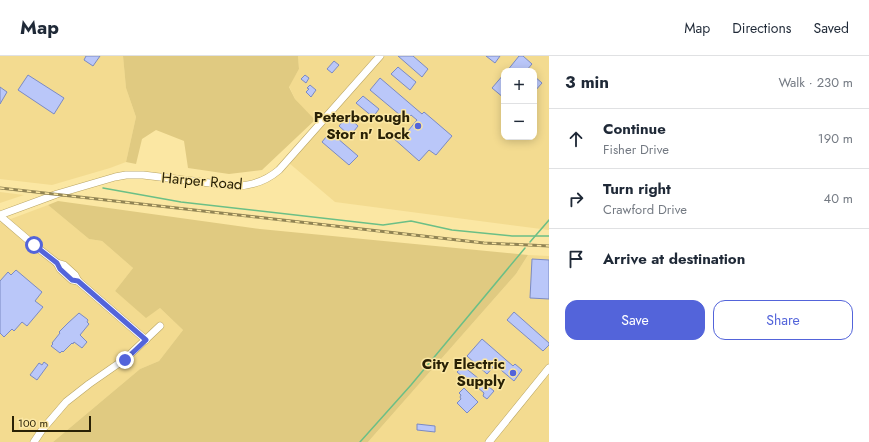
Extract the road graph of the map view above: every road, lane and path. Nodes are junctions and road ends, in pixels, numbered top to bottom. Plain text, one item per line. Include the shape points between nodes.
1 (380, 56) edge
2 (0, 215) edge
3 (160, 326) dead end
4 (146, 340) junction
5 (549, 368) edge
6 (34, 442) edge
7 (489, 442) edge

1 - 2 street, Harper Road via 279,170 261,182 235,186 126,175 57,194
2 - 4 street via 57,263 72,280 78,281
3 - 4 street
4 - 6 street via 125,360 66,402
5 - 7 street

